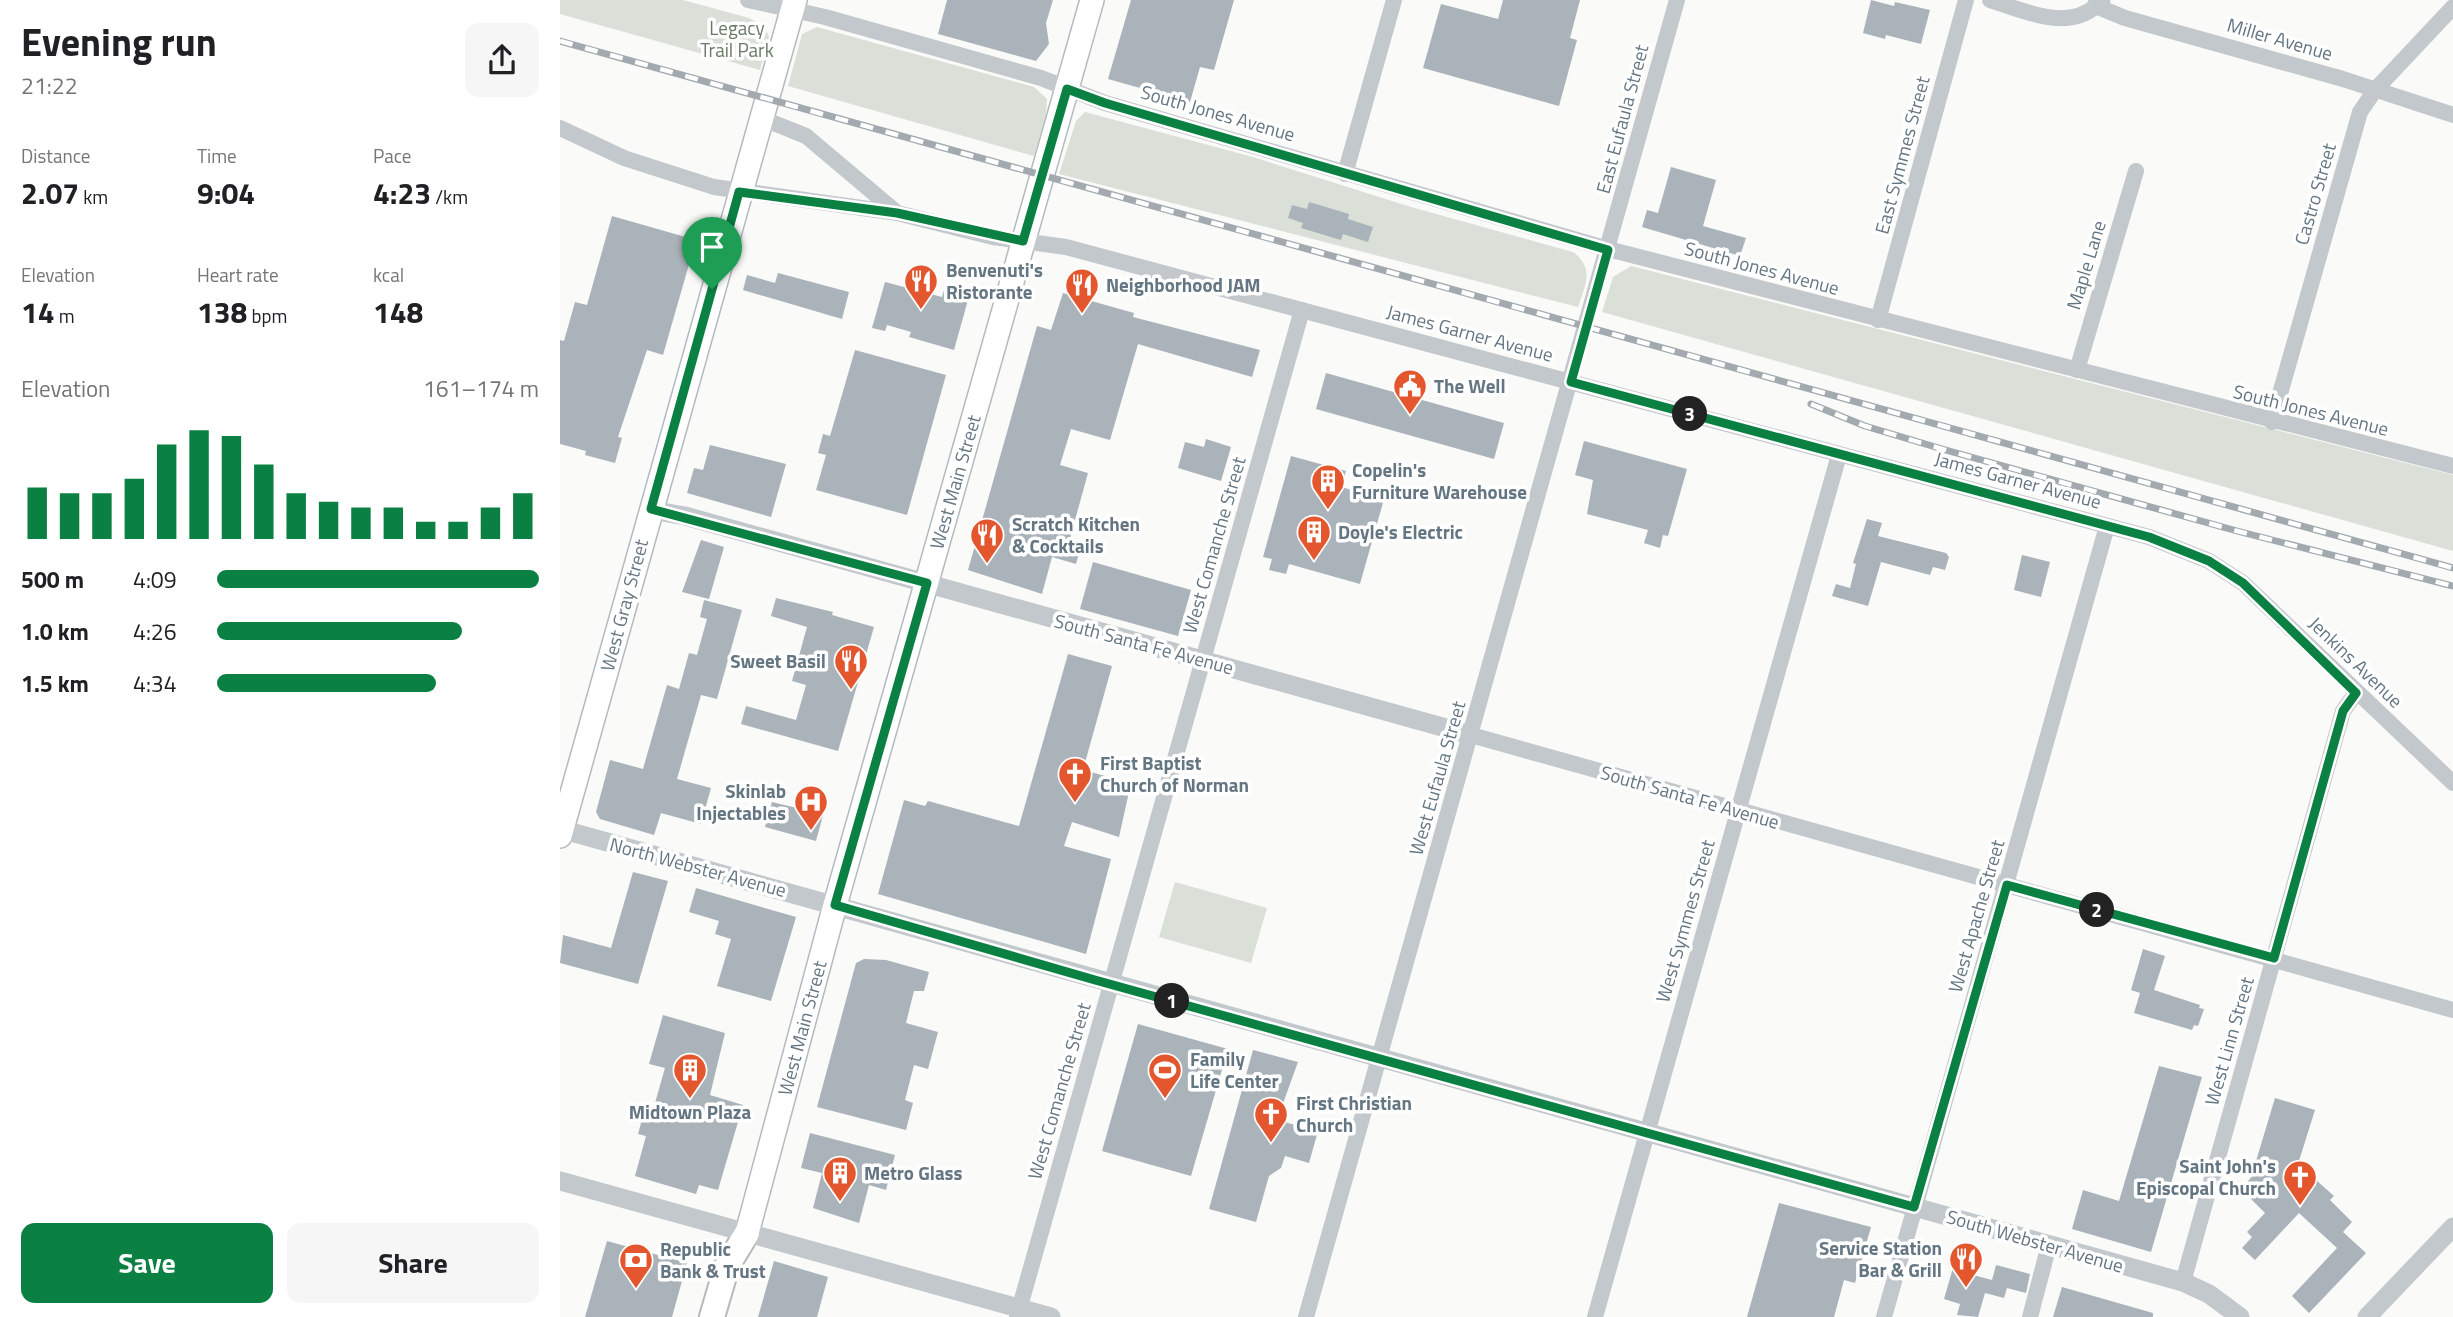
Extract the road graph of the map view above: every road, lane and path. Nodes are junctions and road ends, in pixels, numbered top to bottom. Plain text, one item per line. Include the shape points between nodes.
1 (748, 0) edge
2 (1092, 0) edge
3 (1394, 0) edge
4 (1677, 0) edge
5 (1966, 0) edge
6 (1990, 0) edge
7 (2099, 3) edge
8 (794, 5) edge
9 (2453, 7) edge
10 (1067, 89) junction
11 (2375, 90) junction
12 (2453, 115) edge
13 (761, 118) junction
14 (560, 128) edge
15 (2136, 171) dead end
16 (1345, 174) junction
17 (739, 192) junction
18 (897, 213) junction
19 (1023, 241) junction
20 (1608, 250) junction
21 (1302, 310) junction
22 (1878, 320) junction
23 (2077, 370) junction
24 (1571, 382) junction
25 (2272, 422) junction
26 (1839, 455) junction
27 (2453, 466) edge
28 (651, 509) junction
29 (2107, 526) junction
30 (2228, 573) joint
31 (927, 583) junction
32 (1203, 661) junction
33 (2356, 693) junction
34 (1471, 735) junction
35 (2453, 783) edge
36 (1738, 811) junction
37 (561, 831) edge
38 (2007, 885) junction
39 (835, 905) junction
40 (2274, 958) junction
41 (1111, 985) junction
42 (2453, 1010) edge
43 (1379, 1059) junction
44 (1647, 1134) junction
45 (560, 1181) edge
46 (1914, 1207) junction
47 (2453, 1227) edge
48 (747, 1233) junction
49 (2049, 1245) junction
50 (2183, 1282) junction
51 (1018, 1313) edge
52 (712, 1317) edge
53 (1051, 1317) edge
54 (1306, 1317) edge
55 (1595, 1317) edge
56 (1884, 1317) edge
57 (2030, 1317) edge
58 (2240, 1317) edge
59 (2367, 1317) edge

1 - 8 street, South Jones Avenue
2 - 10 main road, West Main Street
3 - 16 street
4 - 20 street, East Eufaula Street
5 - 22 street, East Symmes Street
6 - 7 street via 2068,19 2078,19
7 - 11 street, Miller Avenue via 2125,18
8 - 10 street, South Jones Avenue
8 - 13 main road, West Gray Street
9 - 11 street, Castro Street
10 - 16 street, South Jones Avenue
10 - 19 main road, West Main Street
11 - 12 street, Miller Avenue
11 - 25 street, Castro Street via 2360,112
13 - 17 main road, West Gray Street
13 - 18 street, James Garner Avenue via 806,135
14 - 17 street, James Garner Avenue via 624,158
15 - 23 street, Maple Lane
16 - 20 street, South Jones Avenue
17 - 18 street, James Garner Avenue
17 - 28 main road, West Gray Street
18 - 19 street, James Garner Avenue
19 - 21 street, James Garner Avenue via 1066,247
19 - 31 main road, West Main Street
20 - 22 street, South Jones Avenue
20 - 24 street, West Eufaula Street
21 - 24 street, James Garner Avenue
21 - 32 street, West Comanche Street
22 - 23 street, South Jones Avenue
23 - 25 street, South Jones Avenue
24 - 26 street, James Garner Avenue
24 - 34 street, West Eufaula Street
25 - 27 street, South Jones Avenue
26 - 29 street, James Garner Avenue
26 - 36 street, West Symmes Street
28 - 31 street, South Santa Fe Avenue
28 - 37 main road, West Gray Street
29 - 30 street, James Garner Avenue via 2184,550
29 - 38 street, West Apache Street
30 - 33 street, Jenkins Avenue
31 - 32 street, South Santa Fe Avenue
31 - 39 main road, West Main Street
32 - 34 street, South Santa Fe Avenue
32 - 41 street, West Comanche Street
33 - 35 street, Jenkins Avenue
33 - 40 street, West Linn Street via 2343,711
34 - 36 street, South Santa Fe Avenue
34 - 43 street, West Eufaula Street
36 - 38 street, South Santa Fe Avenue
36 - 44 street, West Symmes Street
37 - 39 street, North Webster Avenue
38 - 40 street, South Santa Fe Avenue
38 - 46 street, West Apache Street
39 - 41 street, South Webster Avenue
39 - 48 main road, West Main Street
40 - 42 street, South Santa Fe Avenue
40 - 50 street, West Linn Street
41 - 43 street, South Webster Avenue
41 - 51 street, West Comanche Street
43 - 44 street, South Webster Avenue
43 - 54 street, West Eufaula Street
44 - 46 street, South Webster Avenue
44 - 55 street, West Symmes Street
45 - 48 street
46 - 49 street, South Webster Avenue
46 - 56 street, West Apache Street
47 - 59 street
48 - 51 street
48 - 52 main road, West Main Street via 727,1266
49 - 50 street, South Webster Avenue
49 - 57 street
50 - 58 street, South Webster Avenue
51 - 53 street

